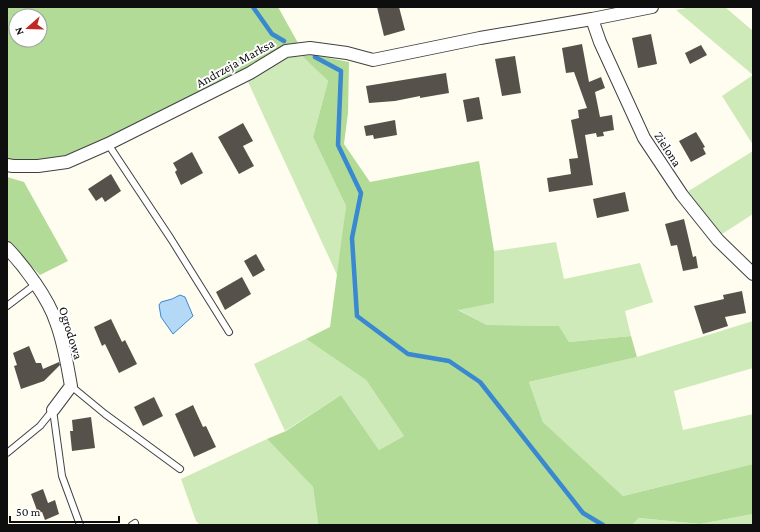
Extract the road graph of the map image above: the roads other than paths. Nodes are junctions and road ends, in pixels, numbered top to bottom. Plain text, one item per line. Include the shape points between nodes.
1 (652, 7) edge
2 (592, 19) junction
3 (108, 144) junction
4 (7, 165) edge
5 (8, 250) edge
6 (753, 274) edge
7 (36, 284) junction
8 (7, 306) edge
9 (229, 332) dead end
10 (70, 386) junction
11 (53, 410) junction
12 (7, 452) edge
13 (180, 469) dead end
14 (80, 525) edge

1 - 2 street, Andrzeja Marksa
2 - 3 street, Andrzeja Marksa via 373,60 347,53 310,48 286,51 250,73
2 - 6 street, Zielona via 644,138 682,195 718,240
3 - 4 street, Andrzeja Marksa via 67,162 38,166
3 - 9 lane
5 - 7 street, Ogrodowa
7 - 8 lane
7 - 10 street, Ogrodowa via 56,321 66,357
10 - 11 street
10 - 13 lane
11 - 12 lane via 40,426
11 - 14 lane via 62,476

